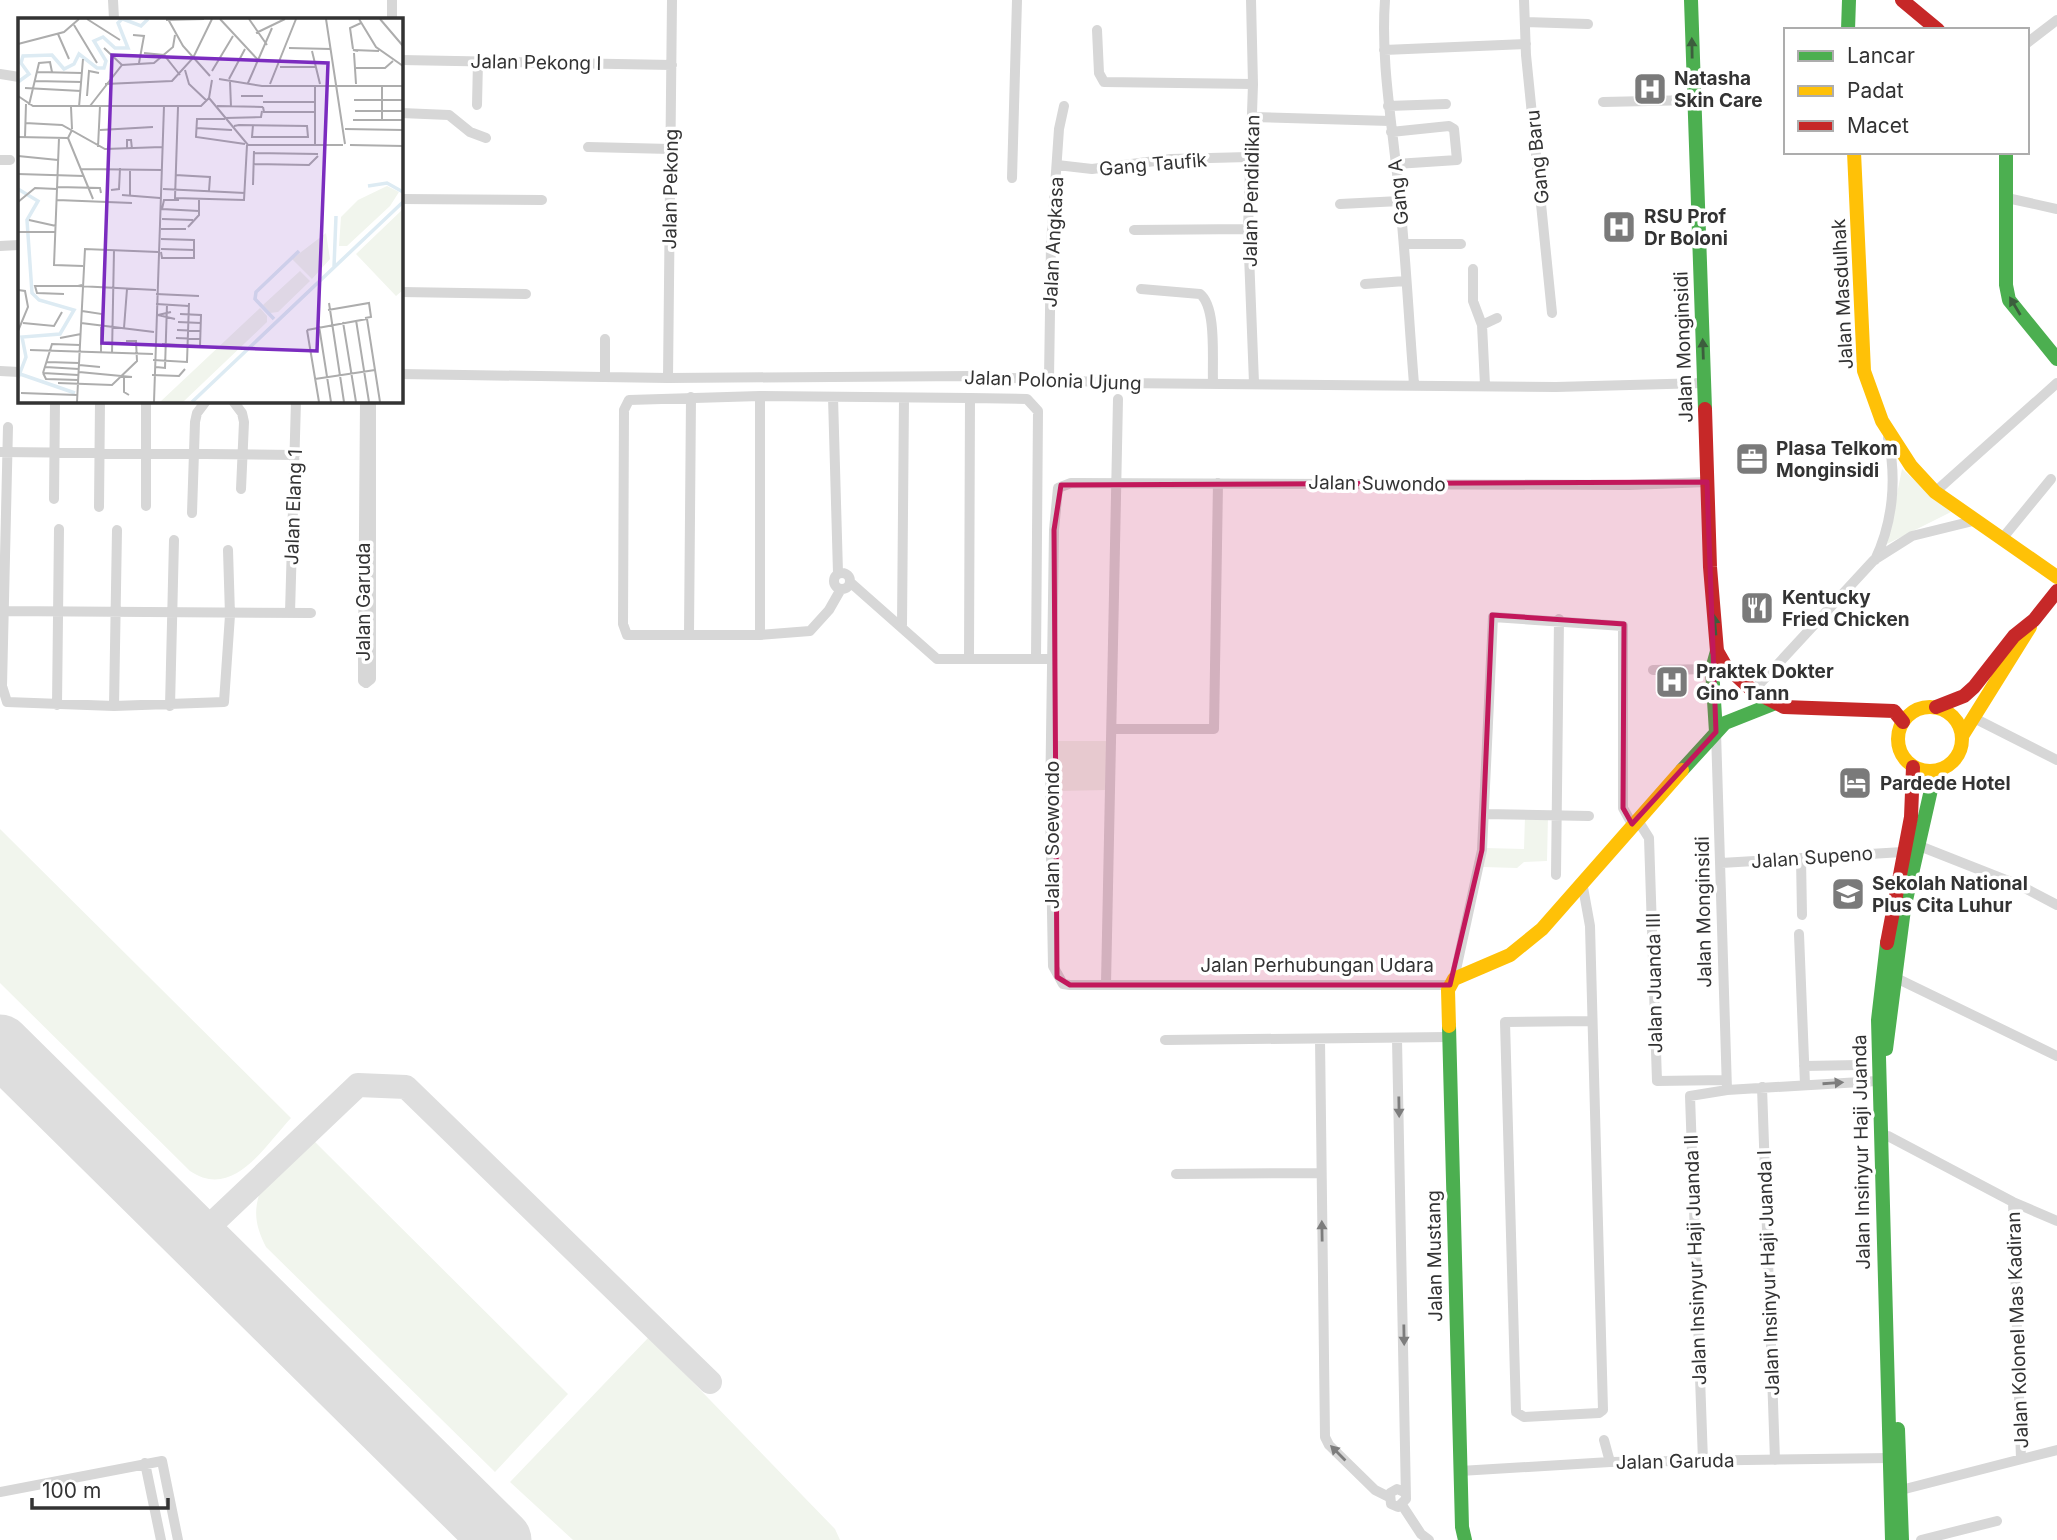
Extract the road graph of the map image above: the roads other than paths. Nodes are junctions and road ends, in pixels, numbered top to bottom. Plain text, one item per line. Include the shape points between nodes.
1 (113, 0) edge
2 (392, 0) edge
3 (672, 0) edge
4 (1017, 0) edge
5 (1251, 0) edge
6 (1385, 0) edge
7 (1524, 0) edge
8 (1691, 0) edge
9 (1849, 0) edge
10 (1902, 0) edge
11 (114, 18) edge
12 (392, 18) edge
13 (2057, 20) edge
14 (1525, 22) junction
15 (1588, 24) dead end
16 (1848, 28) edge
17 (1936, 28) edge
18 (1097, 30) dead end
19 (2029, 41) edge
20 (1526, 44) junction
21 (1384, 50) junction
22 (402, 60) edge
23 (478, 61) junction
24 (672, 65) junction
25 (0, 74) edge
26 (18, 77) edge
27 (1253, 84) junction
28 (1694, 100) junction
29 (1603, 102) dead end
30 (1446, 104) dead end
31 (477, 105) dead end
32 (1064, 106) dead end
33 (1388, 106) junction
34 (402, 113) edge
35 (1252, 117) junction
36 (1390, 121) junction
37 (1391, 132) junction
38 (486, 138) dead end
39 (588, 147) dead end
40 (671, 149) junction
41 (1854, 154) edge
42 (2006, 154) edge
43 (1249, 157) junction
44 (1396, 164) junction
45 (1057, 165) junction
46 (1012, 178) dead end
47 (2007, 198) junction
48 (402, 199) edge
49 (542, 200) dead end
50 (1400, 201) junction
51 (1340, 204) dead end
52 (2057, 209) edge
53 (1248, 229) junction
54 (1134, 230) dead end
55 (1404, 244) junction
56 (1461, 244) dead end
57 (0, 246) edge
58 (18, 246) edge
59 (1473, 269) dead end
60 (1405, 281) junction
61 (1365, 284) dead end
62 (1140, 289) dead end
63 (402, 292) edge
64 (526, 294) dead end
65 (1552, 313) dead end
66 (1497, 318) dead end
67 (1482, 325) junction
68 (605, 339) dead end
69 (2057, 359) edge
70 (0, 372) edge
71 (18, 372) edge
72 (402, 374) edge
73 (605, 377) junction
74 (667, 378) junction
75 (1049, 379) junction
76 (1213, 383) junction
77 (1254, 383) junction
78 (1704, 383) junction
79 (2057, 383) edge
80 (1414, 384) junction
81 (1485, 385) junction
82 (760, 396) junction
83 (691, 397) junction
84 (833, 397) junction
85 (904, 398) junction
86 (970, 398) junction
87 (1118, 399) dead end
88 (55, 402) edge
89 (100, 402) edge
90 (146, 402) edge
91 (205, 402) edge
92 (234, 402) edge
93 (296, 402) edge
94 (368, 402) edge
95 (1885, 426) junction
96 (9, 427) dead end
97 (4, 452) edge
98 (54, 454) junction
99 (100, 455) junction
100 (146, 455) junction
101 (195, 455) junction
102 (242, 455) junction
103 (295, 455) junction
104 (2051, 479) dead end
105 (1707, 482) junction
106 (1217, 483) junction
107 (1114, 484) junction
108 (241, 489) dead end
109 (1935, 492) junction
110 (1055, 498) joint
111 (54, 499) dead end
112 (146, 506) dead end
113 (99, 507) dead end
114 (192, 513) dead end
115 (1973, 521) junction
116 (59, 529) dead end
117 (117, 530) dead end
118 (174, 540) dead end
119 (2001, 540) junction
120 (228, 550) dead end
121 (1874, 560) junction
122 (2057, 577) edge
123 (846, 586) junction
124 (2057, 592) edge
125 (3, 611) edge
126 (367, 611) junction
127 (59, 613) junction
128 (290, 613) junction
129 (311, 613) dead end
130 (115, 614) junction
131 (172, 614) junction
132 (230, 615) junction
133 (1559, 620) junction
134 (2034, 620) junction
135 (902, 625) junction
136 (690, 635) junction
137 (760, 635) junction
138 (1717, 651) junction
139 (969, 659) junction
140 (1036, 659) junction
141 (1052, 659) junction
142 (1712, 669) junction
143 (1653, 670) dead end
144 (1753, 691) junction
145 (57, 705) junction
146 (1773, 705) junction
147 (114, 706) junction
148 (170, 706) junction
149 (1936, 707) junction
150 (1972, 717) junction
151 (1903, 722) junction
152 (1112, 729) junction
153 (1716, 732) junction
154 (1962, 736) junction
155 (2057, 761) edge
156 (1913, 767) junction
157 (1936, 772) junction
158 (1484, 814) junction
159 (1557, 814) junction
160 (1589, 816) dead end
161 (1635, 822) junction
162 (1917, 845) junction
163 (1903, 852) junction
164 (1801, 858) junction
165 (1721, 863) junction
166 (1556, 875) dead end
167 (1582, 882) junction
168 (2057, 905) edge
169 (1802, 915) dead end
170 (1799, 934) dead end
171 (1892, 976) junction
172 (1452, 982) junction
173 (1063, 984) joint
174 (1106, 984) junction
175 (1592, 1021) junction
176 (1449, 1037) junction
177 (1397, 1039) junction
178 (1165, 1040) dead end
179 (1320, 1040) junction
180 (2057, 1043) edge
181 (2053, 1054) edge
182 (1859, 1065) dead end
183 (1804, 1066) junction
184 (1877, 1081) junction
185 (1726, 1085) junction
186 (1805, 1085) junction
187 (1762, 1087) junction
188 (1888, 1136) junction
189 (1321, 1173) junction
190 (1177, 1174) dead end
191 (2013, 1202) junction
192 (2057, 1221) edge
193 (1604, 1440) dead end
194 (2057, 1450) edge
195 (1889, 1458) junction
196 (2021, 1459) junction
197 (1775, 1460) junction
198 (1703, 1461) junction
199 (1610, 1462) junction
200 (145, 1463) junction
201 (1460, 1471) junction
202 (1901, 1490) junction
203 (0, 1492) edge
204 (1404, 1492) junction
205 (1389, 1497) junction
206 (1402, 1506) junction
207 (1997, 1521) dead end
208 (1462, 1536) edge
209 (162, 1540) edge
210 (178, 1540) edge
211 (1429, 1540) edge
212 (1892, 1540) edge
213 (1902, 1540) edge
214 (1921, 1540) edge

1 - 11 street
2 - 12 street
3 - 24 street, Jalan Pekong
4 - 46 street
5 - 27 street, Jalan Pendidikan
6 - 21 street, Gang A
7 - 14 street, Gang Baru
28 -> 8 main road, Jalan Monginsidi
9 - 16 main road
10 - 17 main road
13 - 19 street
14 - 15 street
14 - 20 street, Gang Baru
18 - 27 street via 1099,74 1104,82
20 - 21 street
20 - 65 street, Gang Baru
21 - 33 street, Gang A
22 - 23 street, Jalan Pekong I
23 - 24 street, Jalan Pekong I
23 - 31 street
24 - 40 street, Jalan Pekong
25 - 26 street
27 - 35 street, Jalan Pendidikan
28 - 29 street
78 -> 28 main road, Jalan Monginsidi
30 - 33 street
32 - 45 street, Jalan Angkasa
33 - 36 street, Gang A
34 - 38 street via 449,115
35 - 36 street
35 - 43 street, Jalan Pendidikan
36 - 37 street, Gang A
37 - 44 street, Gang A
37 - 44 street via 1454,128 1457,160
39 - 40 street
40 - 74 street, Jalan Pekong
41 - 95 main road, Jalan Masdulhak via 1864,371
42 - 47 main road
43 - 45 street, Gang Taufik via 1171,159 1091,169
43 - 53 street, Jalan Pendidikan
44 - 50 street, Gang A
45 - 75 street, Jalan Angkasa
47 - 52 street
69 -> 47 main road via 2009,300
48 - 49 street
50 - 51 street
50 - 55 street, Gang A
53 - 54 street
53 - 77 street, Jalan Pendidikan
55 - 56 street
55 - 60 street, Gang A
57 - 58 street
59 - 67 street via 1474,306
60 - 61 street
60 - 80 street, Gang A
62 - 76 street via 1191,292 1207,299
63 - 64 street
66 - 67 street
67 - 81 street
68 - 73 street
70 - 71 street
72 - 73 street, Jalan Polonia Ujung
73 - 74 street, Jalan Polonia Ujung
74 - 75 street, Jalan Polonia Ujung
75 - 76 street, Jalan Polonia Ujung
76 - 77 street, Jalan Polonia Ujung
77 - 80 street, Jalan Polonia Ujung
78 - 81 street, Jalan Polonia Ujung
78 - 105 main road, Jalan Monginsidi
79 - 109 street
80 - 81 street, Jalan Polonia Ujung
82 - 83 street
82 - 84 street
82 - 137 street
83 - 136 street
83 - 136 street via 636,398 625,407 623,624 630,636
84 - 85 street
84 - 123 street via 838,573 846,573
85 - 86 street
85 - 135 street
86 - 139 street
86 - 140 street via 1027,399 1038,411
87 - 107 street
88 - 98 street
89 - 99 street
90 - 100 street
91 - 101 street via 197,413
92 - 102 street via 244,422
93 - 103 street, Jalan Elang 1
94 - 126 street, Jalan Garuda
95 - 109 main road, Jalan Masdulhak
95 - 121 street via 1892,459 1892,495 1882,545
96 - 97 street
97 - 98 street
97 - 125 street
98 - 99 street
98 - 111 street
99 - 100 street
99 - 113 street
100 - 101 street
100 - 112 street
101 - 102 street
101 - 114 street
102 - 103 street
102 - 108 street
103 - 128 street, Jalan Elang 1
104 - 119 street
105 - 106 street, Jalan Suwondo
138 -> 105 main road, Jalan Monginsidi
106 - 107 street, Jalan Suwondo
106 - 152 street via 1214,729
107 - 110 street, Jalan Suwondo via 1065,484
107 - 152 street
109 - 115 main road, Jalan Masdulhak
110 - 141 street, Jalan Soewondo
115 - 119 main road, Jalan Masdulhak
115 - 121 street via 1912,536
116 - 127 street
117 - 130 street
118 - 131 street
119 - 122 main road, Jalan Masdulhak
120 - 132 street
121 - 144 street
123 - 135 street
123 - 137 street via 810,631
124 - 134 main road
125 - 127 street
125 - 145 street via 3,697 9,704
126 - 126 street, Jalan Garuda via 371,679 368,683 363,681
127 - 130 street
127 - 145 street
128 - 129 street
128 - 132 street
130 - 131 street
130 - 147 street
131 - 132 street
131 - 148 street
132 - 148 street via 226,701
133 - 158 street via 1497,616 1492,620
133 - 159 street
133 - 161 street via 1624,628 1623,808
134 - 149 main road via 2014,636 1974,687
134 - 150 main road
135 - 139 street via 933,657
136 - 137 street
138 - 142 main road, Jalan Monginsidi
138 - 144 main road
139 - 140 street
140 - 141 street
141 - 173 street, Jalan Soewondo via 1053,962
142 - 143 street
142 - 153 main road, Jalan Monginsidi
144 - 146 main road
145 - 147 street
146 - 151 main road via 1894,711
146 - 153 main road, Jalan Perhubungan Udara via 1735,717
147 - 148 street
149 - 151 main road via 1914,711
149 - 154 main road via 1958,722
150 - 154 main road
150 - 155 street
151 - 156 main road via 1900,751
152 - 174 street
153 - 161 main road, Jalan Perhubungan Udara
153 - 165 street, Jalan Monginsidi
154 - 157 main road via 1959,755
156 - 157 main road
156 - 163 main road, Jalan Insinyur Haji Juanda via 1911,817
157 - 162 main road, Jalan Insinyur Haji Juanda
158 - 159 street
158 - 172 street via 1482,850
159 - 160 street
159 - 166 street
161 - 167 main road, Jalan Perhubungan Udara
161 - 185 street, Jalan Juanda III via 1649,838 1657,1080
162 - 168 street
162 - 171 main road, Jalan Insinyur Haji Juanda
163 - 164 street, Jalan Supeno
163 - 184 main road, Jalan Insinyur Haji Juanda via 1881,986
164 - 165 street, Jalan Supeno
164 - 169 street
165 - 185 street, Jalan Monginsidi
167 - 172 main road, Jalan Perhubungan Udara via 1542,929 1510,955
167 - 175 street via 1590,926
170 - 183 street
171 - 181 street
171 - 188 main road, Jalan Insinyur Haji Juanda via 1886,1052
172 - 174 street, Jalan Perhubungan Udara
172 - 176 main road, Jalan Mustang via 1447,996
173 - 174 street, Jalan Perhubungan Udara
175 - 175 street via 1506,1022 1516,1412 1520,1416 1603,1410
176 - 177 street
176 - 201 main road, Jalan Mustang
177 - 179 street
177 -> 204 street
178 - 179 street
179 - 189 street
180 - 181 street
182 - 183 street
183 - 186 street
186 -> 184 street
184 - 195 main road, Jalan Insinyur Haji Juanda
185 - 187 street
185 - 198 street, Jalan Insinyur Haji Juanda II via 1694,1094 1689,1100
186 - 187 street
187 - 197 street, Jalan Insinyur Haji Juanda I
188 - 191 street
188 - 202 main road, Jalan Insinyur Haji Juanda
189 - 190 street
205 -> 189 street via 1375,1490 1325,1437
191 - 192 street
191 - 196 street, Jalan Kolonel Mas Kadiran
193 - 199 street
194 - 196 street
195 - 197 street, Jalan Garuda
195 - 212 main road, Jalan Insinyur Haji Juanda
196 - 202 street
197 - 198 street, Jalan Garuda
198 - 199 street, Jalan Garuda
199 - 201 street, Jalan Garuda
200 - 203 street
200 - 209 street
200 - 210 street via 164,1463
201 - 208 main road, Jalan Mustang
202 - 213 main road, Jalan Insinyur Haji Juanda
204 - 205 street via 1393,1490
204 - 206 street
205 - 206 street via 1394,1506
206 - 211 street
207 - 214 street

